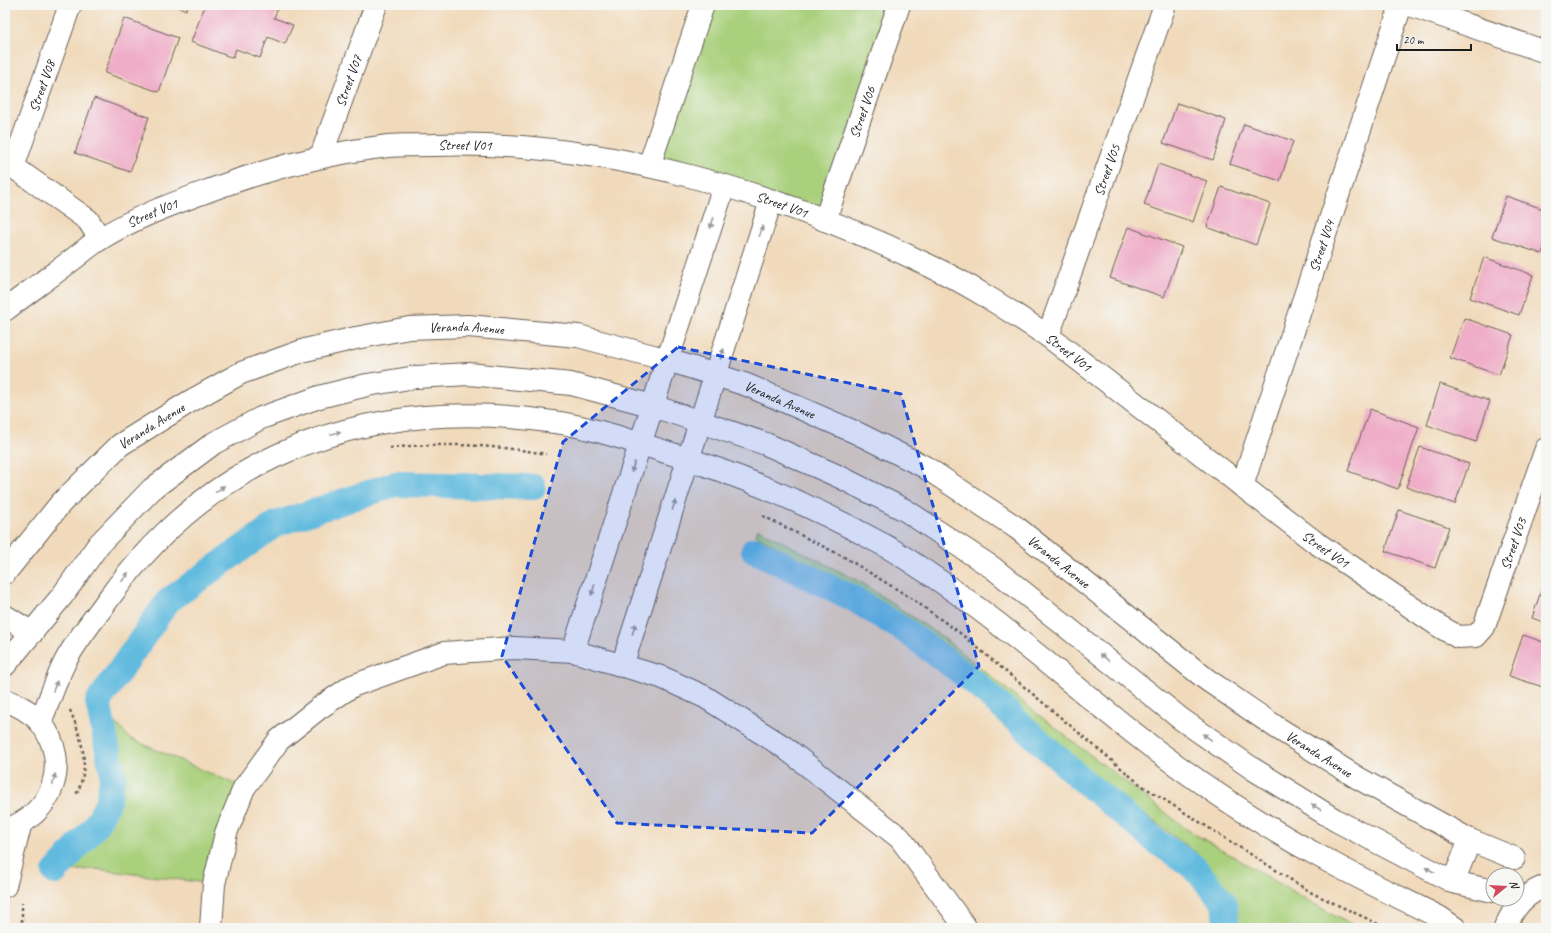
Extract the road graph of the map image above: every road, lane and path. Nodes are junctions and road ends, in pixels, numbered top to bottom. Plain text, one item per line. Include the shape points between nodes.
1 (70, 5) edge
2 (376, 5) edge
3 (703, 5) edge
4 (899, 5) edge
5 (1165, 5) edge
6 (1401, 5) edge
7 (1410, 5) edge
8 (1546, 52) edge
9 (322, 156) junction
10 (9, 164) edge
11 (649, 166) junction
12 (724, 186) junction
13 (771, 201) junction
14 (825, 220) junction
15 (100, 239) junction
16 (5, 310) edge
17 (1048, 336) junction
18 (668, 360) junction
19 (715, 376) junction
20 (653, 406) junction
21 (701, 421) junction
22 (641, 444) junction
23 (387, 449) dead end
24 (1546, 449) edge
25 (546, 454) dead end
26 (688, 459) junction
27 (1242, 486) junction
28 (762, 516) dead end
29 (5, 573) edge
30 (5, 616) edge
31 (32, 633) junction
32 (1476, 636) joint
33 (574, 651) junction
34 (5, 665) edge
35 (622, 666) junction
36 (5, 700) edge
37 (68, 705) dead end
38 (40, 722) junction
39 (73, 800) dead end
40 (12, 828) edge
41 (1470, 840) junction
42 (1514, 858) dead end
43 (1453, 882) junction
44 (1546, 886) edge
45 (1485, 889) edge
46 (13, 892) edge
47 (1525, 894) edge
48 (1515, 907) edge
49 (22, 928) edge
50 (211, 928) edge
51 (966, 928) edge
52 (1387, 928) edge
53 (1455, 928) edge
54 (1504, 928) edge

1 - 10 street, Street V08
2 - 9 street, Street V07
3 - 11 street
4 - 14 street, Street V06
5 - 17 street, Street V05
6 - 27 street, Street V04
7 - 8 street
9 - 11 street, Street V01 via 390,146 470,143 532,147 594,155
9 - 15 street, Street V01 via 251,174 166,206
10 - 15 street via 88,220
11 - 12 street, Street V01
12 - 13 street, Street V01
12 -> 18 street
13 - 14 street, Street V01
19 -> 13 street
14 - 17 street, Street V01 via 935,268
15 - 16 street, Street V01
17 - 27 street, Street V01
18 - 19 street, Veranda Avenue
18 - 20 street
18 - 29 street, Veranda Avenue via 578,336 468,326 409,328 305,350 241,373 120,445 61,503
19 - 21 street
19 - 41 street, Veranda Avenue via 781,399 925,467 1017,528 1206,679 1276,727 1358,778
20 - 21 street
20 - 22 street
20 - 31 street via 571,384 469,374 408,378 312,399 261,418 214,444 152,489 99,544
21 - 26 street
43 -> 21 street via 1338,821 1253,768 1181,719 993,568 905,510 766,444
22 - 26 street
22 -> 33 street
38 -> 22 street via 66,660 130,570 178,519 235,477 277,455 331,435 382,423 434,416 469,415 564,423
23 - 25 path via 425,444 514,448
24 - 32 street, Street V03 via 1484,627
35 -> 26 street
26 - 53 street via 751,481 885,545 969,600 1158,751 1231,802 1318,856 1439,917
27 - 32 street, Street V01 via 1315,542 1439,626 1458,637
28 - 52 path via 844,557 911,598 960,633 1141,785 1312,893
30 - 31 street
31 - 34 street
33 - 35 street
33 - 50 street via 514,648 444,653 352,686 318,709 279,740 244,788 226,834 214,884
35 - 51 street via 660,677 705,697 784,747 900,838
36 - 38 street via 18,705
37 - 39 path via 78,729 85,762 80,786
40 -> 38 street via 37,813 49,796 55,776 55,754
40 - 46 street
41 - 42 street, Veranda Avenue
41 - 43 street
43 - 45 street
44 - 47 street
46 - 49 path
48 - 54 street

